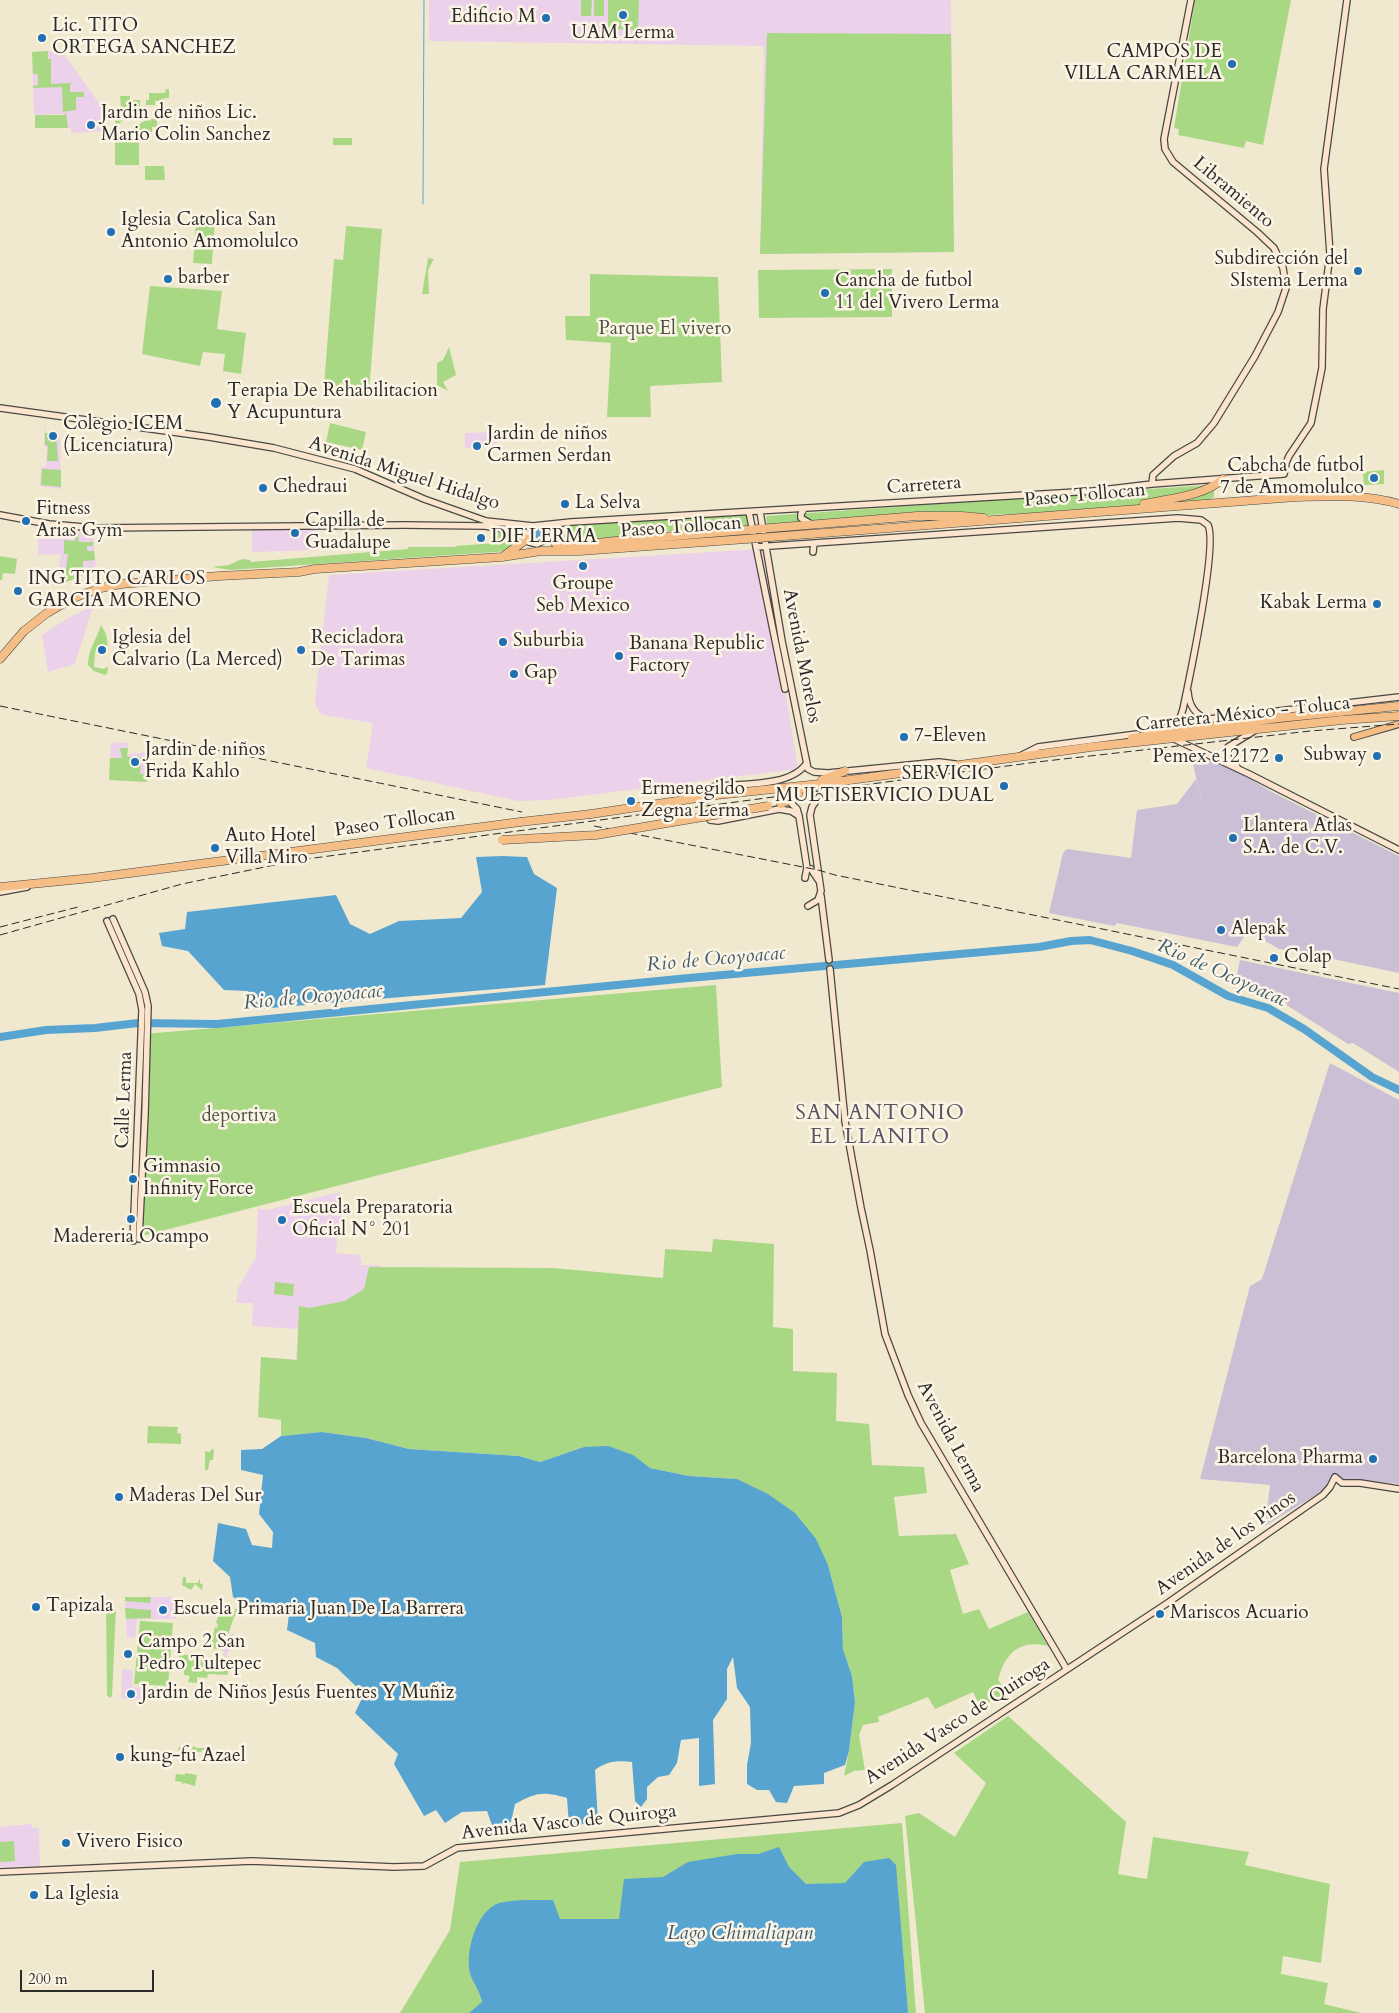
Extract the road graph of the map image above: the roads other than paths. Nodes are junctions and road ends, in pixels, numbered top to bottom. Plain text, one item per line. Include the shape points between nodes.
1 (1191, 0) edge
2 (1347, 0) edge
3 (0, 408) edge
4 (1223, 480) junction
5 (1152, 484) junction
6 (1399, 506) edge
7 (804, 509) junction
8 (749, 512) junction
9 (760, 512) junction
10 (1110, 512) junction
11 (0, 515) edge
12 (1003, 519) junction
13 (565, 523) junction
14 (486, 524) junction
15 (811, 524) junction
16 (535, 526) junction
17 (763, 529) junction
18 (554, 530) joint
19 (753, 530) junction
20 (527, 536) junction
21 (548, 536) junction
22 (814, 543) junction
23 (766, 546) junction
24 (756, 547) junction
25 (813, 552) dead end
26 (502, 556) junction
27 (768, 556) junction
28 (759, 557) junction
29 (0, 660) edge
30 (788, 668) junction
31 (1188, 684) junction
32 (1399, 697) edge
33 (1399, 706) edge
34 (1399, 716) edge
35 (1209, 720) junction
36 (1399, 724) edge
37 (1166, 728) junction
38 (1258, 729) junction
39 (1354, 737) dead end
40 (1172, 738) junction
41 (1091, 747) junction
42 (1018, 757) junction
43 (806, 764) junction
44 (962, 764) junction
45 (1240, 770) junction
46 (845, 771) junction
47 (828, 783) junction
48 (811, 784) junction
49 (706, 793) dead end
50 (820, 797) dead end
51 (790, 802) joint
52 (781, 804) junction
53 (707, 814) dead end
54 (799, 816) junction
55 (502, 840) dead end
56 (1399, 850) edge
57 (811, 869) dead end
58 (805, 878) dead end
59 (58, 881) junction
60 (820, 882) junction
61 (0, 887) edge
62 (821, 891) junction
63 (0, 892) edge
64 (823, 912) junction
65 (110, 920) dead end
66 (829, 960) dead end
67 (830, 969) dead end
68 (136, 1240) dead end
69 (918, 1400) dead end
70 (911, 1403) junction
71 (1399, 1488) edge
72 (1069, 1667) junction
73 (0, 1872) edge

1 - 5 main road, Libramiento via 1164,149 1173,162 1274,248 1283,268 1286,288 1255,356 1214,423 1197,443 1174,456 1153,476
2 - 4 main road, Carretera via 1325,161 1330,254 1323,310 1322,368 1310,423 1289,456 1284,474
3 - 14 main road, Avenida Miguel Hidalgo via 274,448 355,470
4 - 5 main road, Carretera
4 - 10 highway via 1203,491
5 - 7 main road, Carretera via 1093,491
6 - 10 highway, Paseo Tollocan via 1339,495
7 - 9 main road, Carretera
7 - 15 main road via 801,518
8 - 9 main road, Carretera
8 - 13 main road, Carretera
8 - 19 main road, Avenida Morelos
9 - 17 main road, Avenida Morelos
10 - 12 highway, Paseo Tollocan
11 - 14 main road via 96,528
12 - 15 highway via 917,516
12 - 26 highway, Paseo Tollocan, bridge
13 - 16 main road, Avenida Miguel Hidalgo
13 - 18 main road
14 - 16 main road, Avenida Miguel Hidalgo
14 - 20 main road
15 - 17 highway
16 - 20 main road
16 - 21 main road
17 - 19 highway
17 - 23 main road, Avenida Morelos
18 - 21 highway
19 - 21 highway via 559,547
19 - 24 main road, Avenida Morelos
20 - 21 main road via 529,542 538,544
20 - 26 highway
22 - 23 main road
22 - 25 main road
22 - 31 main road via 1178,518 1201,520 1210,528 1210,554
23 - 24 main road
23 - 27 main road, Avenida Morelos
24 - 28 main road, Avenida Morelos
26 - 29 highway, Paseo Tollocan via 110,586 82,594 47,613 24,631
27 - 28 main road
27 - 30 main road, Avenida Morelos
28 - 30 main road, Avenida Morelos via 785,686
30 - 43 main road, Avenida Morelos
31 - 35 main road via 1194,710
31 - 37 main road via 1180,718
32 - 35 main road
33 - 41 highway via 1229,724 1115,740
34 - 38 highway, Carretera México - Toluca
35 - 37 main road
36 - 39 main road
37 - 42 main road via 1038,747
38 - 40 highway, Carretera México - Toluca
38 - 45 main road via 1228,747 1228,758
40 - 41 highway, Carretera México - Toluca
40 - 45 main road
41 - 42 highway, Paseo Tollocan
42 - 44 highway, Paseo Tollocan
43 - 46 main road via 814,772
43 - 49 main road via 786,778 711,787
44 - 46 main road via 939,762
44 - 47 highway, Paseo Tollocan
45 - 56 main road
46 - 48 highway
47 - 48 highway, Paseo Tollocan
47 - 52 highway via 804,790
48 - 59 highway, Paseo Tollocan, bridge
50 - 60 main road via 810,815
51 - 52 highway
51 - 54 main road
52 - 55 highway, bridge via 596,835
53 - 54 main road via 710,820 718,821 779,809
54 - 58 main road via 807,868
57 - 60 main road
59 - 61 highway, Paseo Tollocan
59 - 63 main road
60 - 62 main road
62 - 64 main road
62 - 64 main road via 818,900 808,906 817,906
64 - 66 main road
65 - 68 main road, Calle Lerma via 139,994 146,1023
67 - 70 main road, Avenida Lerma via 845,1121 884,1334
69 - 70 main road
70 - 72 main road, Avenida Lerma
71 - 72 main road, Avenida de los Pinos via 1342,1483 1336,1477 1323,1495
72 - 73 main road, Avenida Vasco de Quiroga via 892,1785 839,1813 457,1848 424,1866 252,1861

